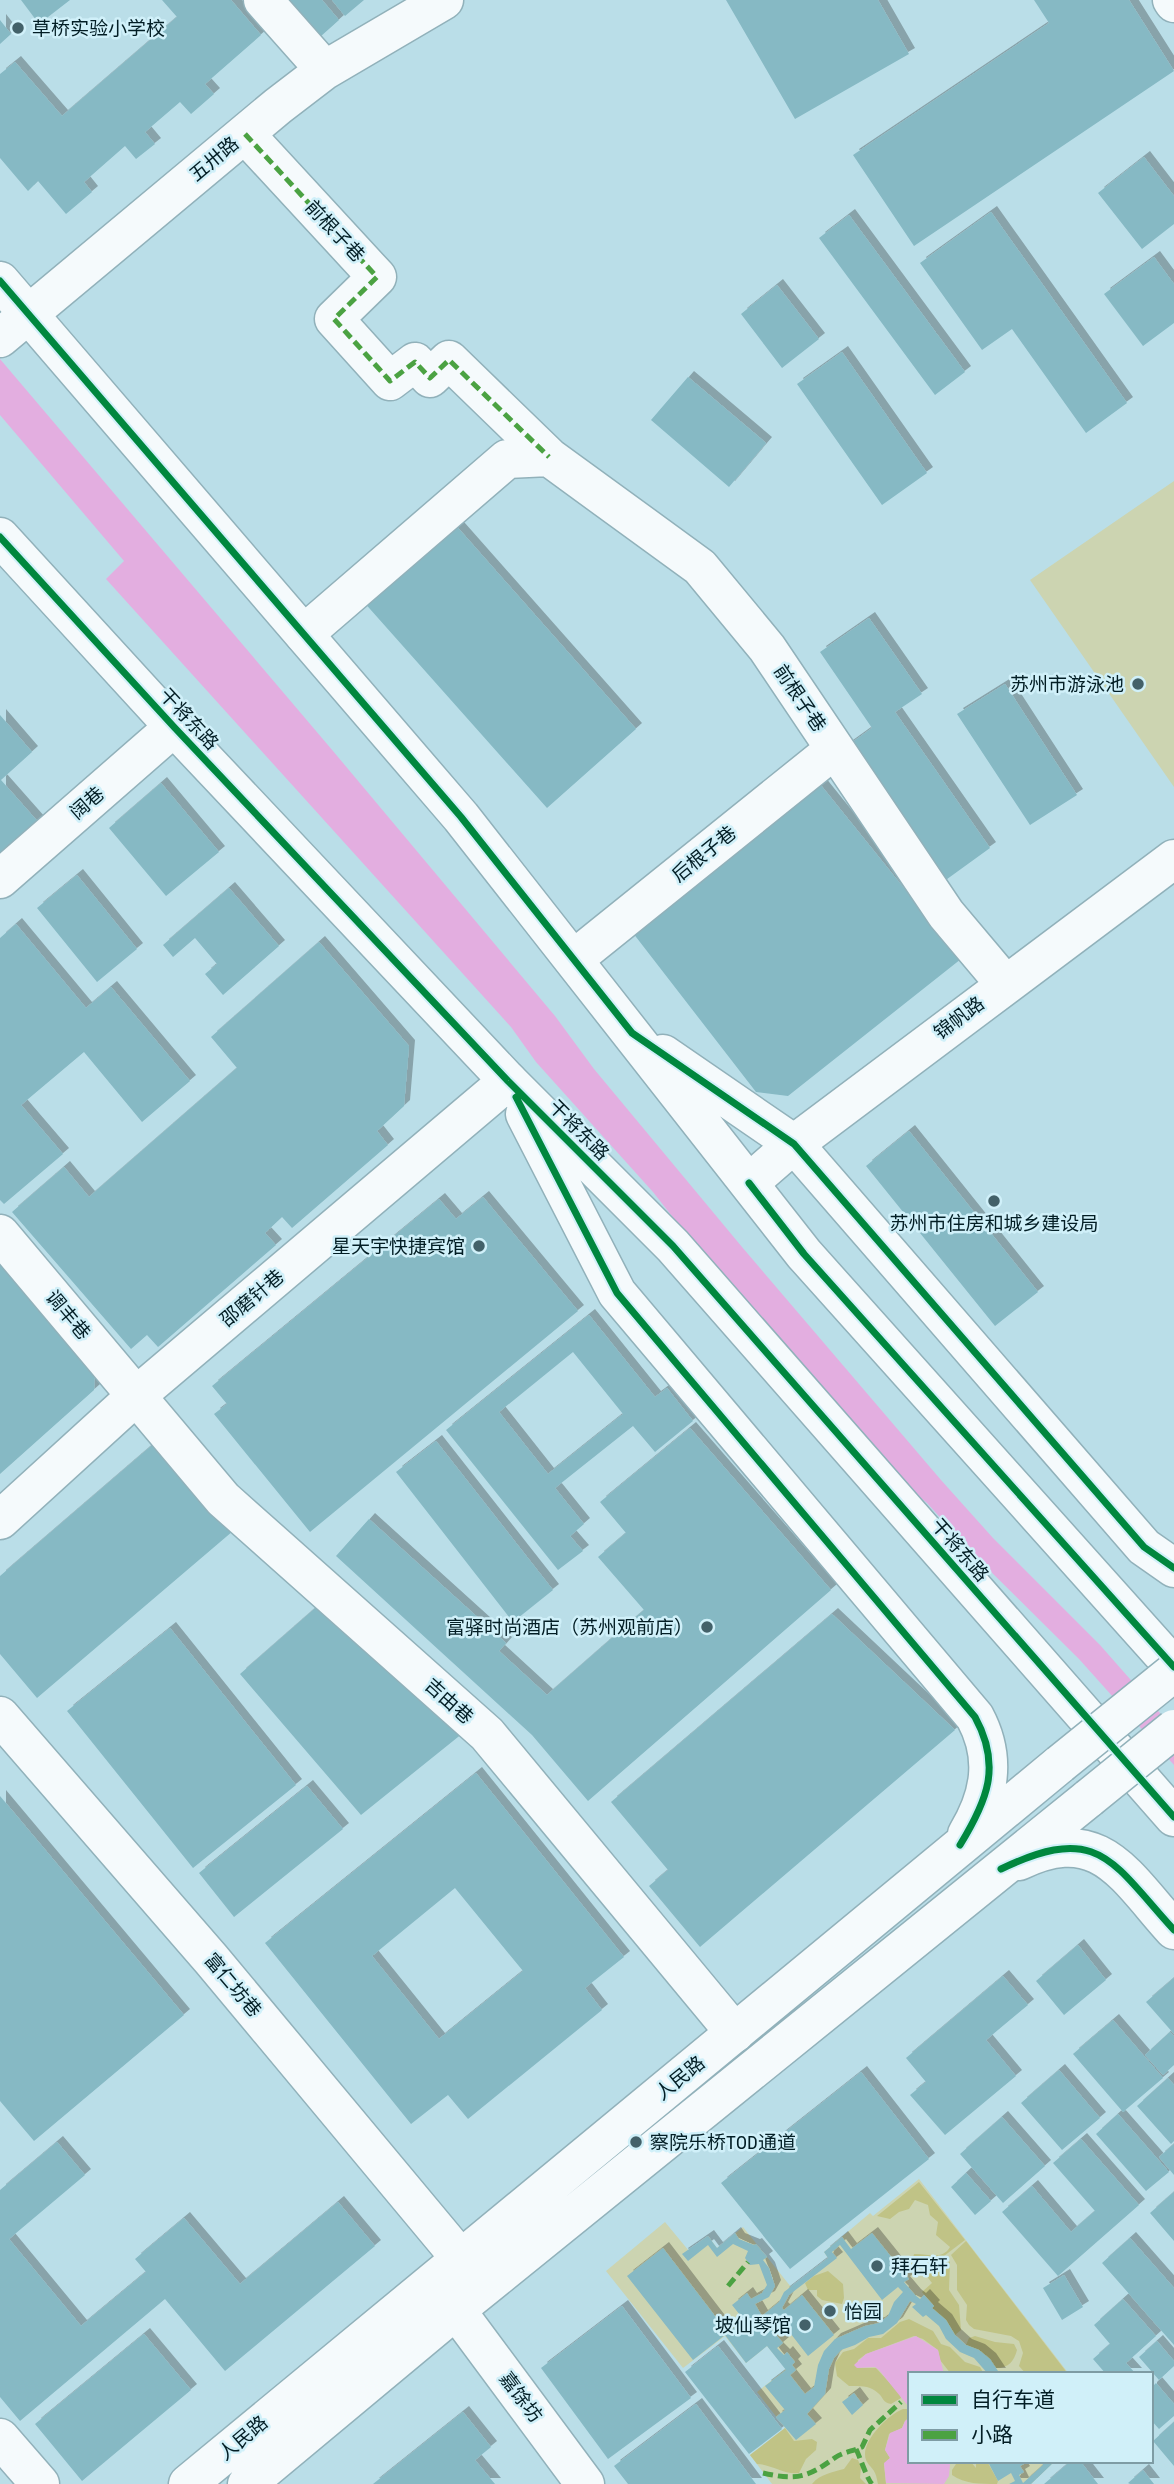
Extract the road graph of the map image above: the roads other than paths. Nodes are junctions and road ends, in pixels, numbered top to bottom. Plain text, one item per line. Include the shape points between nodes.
1 (263, 0) edge
2 (444, 0) edge
3 (325, 70) junction
4 (244, 134) junction
5 (0, 281) edge
6 (14, 326) edge
7 (549, 457) junction
8 (0, 537) edge
9 (304, 634) junction
10 (174, 727) junction
11 (835, 749) junction
12 (1174, 859) edge
13 (0, 879) edge
14 (574, 959) junction
15 (1005, 984) junction
16 (632, 1033) junction
17 (508, 1081) junction
18 (794, 1144) junction
19 (749, 1182) junction
20 (0, 1234) edge
21 (136, 1396) junction
22 (0, 1520) edge
23 (1174, 1568) edge
24 (1174, 1667) edge
25 (1174, 1672) edge
26 (0, 1716) edge
27 (1174, 1729) edge
28 (1174, 1817) edge
29 (960, 1845) junction
30 (1001, 1869) junction
31 (1174, 1930) edge
32 (735, 2033) junction
33 (461, 2259) junction
34 (456, 2310) junction
35 (0, 2438) edge
36 (40, 2484) edge
37 (188, 2484) edge
38 (247, 2484) edge
39 (585, 2484) edge

1 - 3 main road
2 - 3 main road, 五卅路
3 - 4 main road, 五卅路
4 - 6 main road, 五卅路
4 - 7 main road, 前根子巷 via 377,277 334,319 390,381 415,362 430,378 449,360
5 - 6 main road
6 - 9 main road
7 - 9 main road via 507,459
7 - 11 main road, 前根子巷 via 700,567 767,648
8 - 10 main road, 干将东路
9 - 14 main road via 461,817
10 - 13 main road, 阔巷
10 - 17 main road, 干将东路
11 - 14 main road, 后根子巷
11 - 15 main road, 前根子巷 via 946,914
12 - 15 main road, 锦帆路
14 - 16 main road
15 - 18 main road, 锦帆路
16 - 18 main road
16 - 19 main road
17 - 21 main road, 邵磨针巷
17 - 28 main road, 干将东路 via 673,1246
17 - 29 main road via 617,1293 975,1717 988,1751 988,1787 978,1816
18 - 19 main road, 锦帆路
18 - 23 main road via 1144,1547
19 - 24 main road via 804,1254
20 - 21 main road, 调丰巷
21 - 22 main road, 邵磨针巷
21 - 32 main road, 吉由巷 via 223,1499 487,1734
25 - 29 main road, 人民路, bridge
26 - 33 main road, 富仁坊巷 via 211,1959
27 - 30 main road, 人民路, bridge
29 - 32 main road, 人民路
30 - 31 main road via 1059,1848 1080,1847 1100,1853
30 - 34 main road, 人民路
32 - 33 main road, 人民路
33 - 37 main road, 人民路
34 - 38 main road, 人民路
34 - 39 main road, 嘉馀坊
35 - 36 main road

